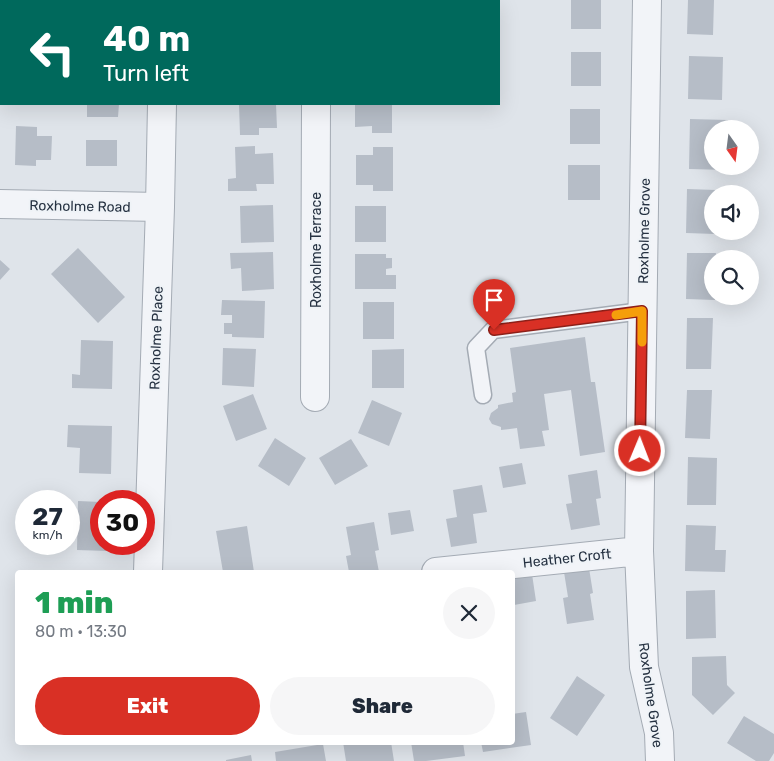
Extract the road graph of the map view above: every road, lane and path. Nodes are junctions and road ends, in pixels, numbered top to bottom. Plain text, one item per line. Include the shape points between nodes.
1 (647, 0) edge
2 (162, 105) edge
3 (316, 105) edge
4 (0, 204) edge
5 (160, 207) junction
6 (642, 311) junction
7 (483, 395) dead end
8 (315, 396) dead end
9 (639, 551) junction
10 (148, 570) edge
11 (455, 570) edge
12 (660, 761) edge

1 - 6 street, Roxholme Grove
2 - 5 street, Roxholme Place
3 - 8 street, Roxholme Terrace
4 - 5 street, Roxholme Road
5 - 10 street, Roxholme Place
6 - 7 lane via 494,330 476,348
6 - 9 street, Roxholme Grove
9 - 11 street, Heather Croft
9 - 12 street, Roxholme Grove via 644,667 659,733

